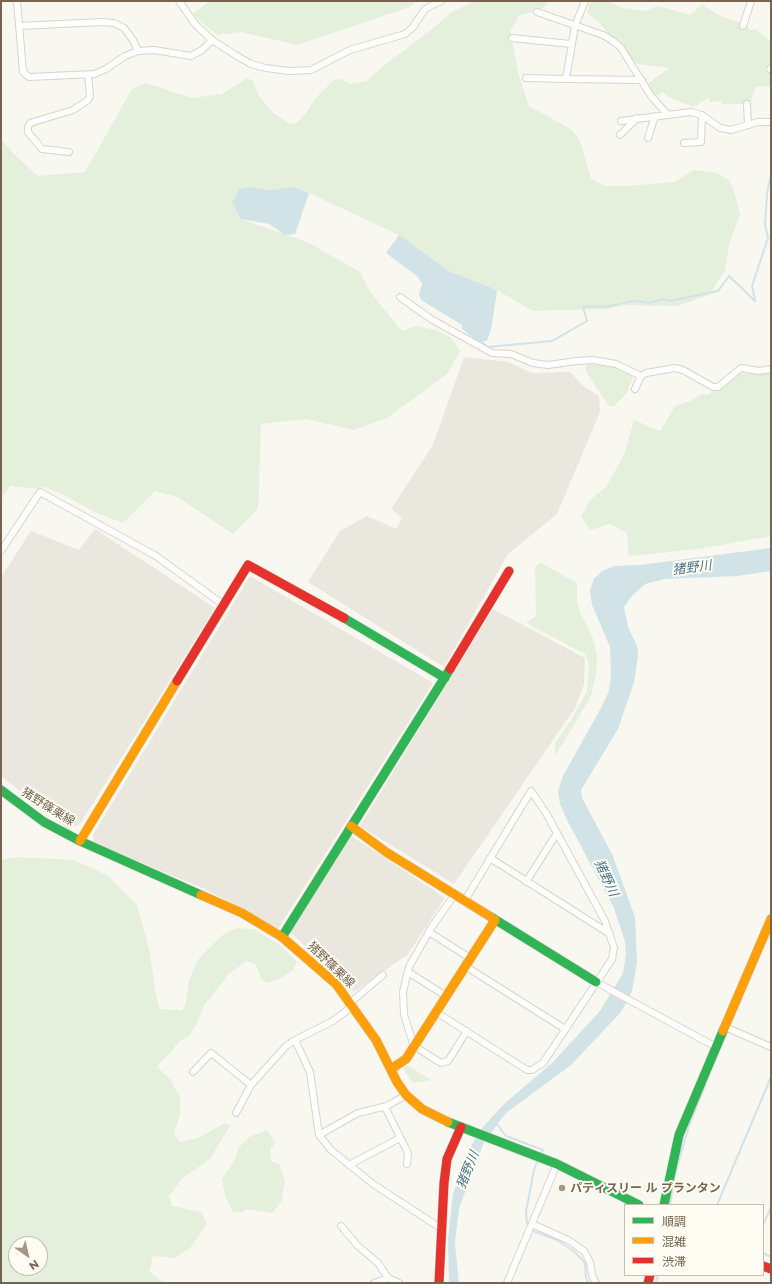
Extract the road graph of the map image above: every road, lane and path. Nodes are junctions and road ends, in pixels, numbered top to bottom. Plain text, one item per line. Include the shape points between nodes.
1 (17, 1) edge
2 (179, 1) edge
3 (441, 1) edge
4 (585, 1) edge
5 (751, 1) edge
6 (537, 12) dead end
7 (20, 26) junction
8 (575, 26) junction
9 (743, 26) dead end
10 (512, 38) dead end
11 (212, 40) junction
12 (571, 44) junction
13 (138, 51) junction
14 (88, 75) junction
15 (526, 78) dead end
16 (566, 79) junction
17 (642, 80) junction
18 (747, 104) dead end
19 (667, 114) junction
20 (702, 115) junction
21 (655, 116) junction
22 (637, 118) junction
23 (621, 121) dead end
24 (771, 122) edge
25 (748, 125) junction
26 (620, 135) dead end
27 (648, 138) dead end
28 (684, 143) dead end
29 (69, 152) dead end
30 (400, 297) dead end
31 (771, 369) edge
32 (641, 376) junction
33 (635, 389) dead end
34 (1, 551) edge
35 (509, 571) dead end
36 (225, 606) junction
37 (445, 678) junction
38 (1, 790) edge
39 (351, 826) junction
40 (557, 834) junction
41 (80, 841) junction
42 (490, 858) junction
43 (526, 882) junction
44 (455, 894) junction
45 (465, 900) junction
46 (771, 919) edge
47 (495, 920) junction
48 (429, 932) junction
49 (610, 934) junction
50 (282, 937) junction
51 (470, 958) junction
52 (465, 966) junction
53 (408, 972) junction
54 (383, 975) dead end
55 (596, 982) junction
56 (446, 996) junction
57 (352, 1004) junction
58 (436, 1012) junction
59 (725, 1027) junction
60 (564, 1029) junction
61 (467, 1031) junction
62 (295, 1040) junction
63 (414, 1046) junction
64 (716, 1047) junction
65 (771, 1047) edge
66 (391, 1069) junction
67 (194, 1072) dead end
68 (251, 1085) junction
69 (406, 1095) junction
70 (385, 1107) junction
71 (236, 1113) dead end
72 (461, 1127) junction
73 (320, 1135) junction
74 (400, 1138) junction
75 (407, 1164) dead end
76 (557, 1164) junction
77 (349, 1165) junction
78 (637, 1204) edge
79 (664, 1204) edge
80 (532, 1224) junction
81 (341, 1226) dead end
82 (442, 1229) junction
83 (388, 1278) junction
84 (374, 1283) edge
85 (399, 1283) edge
86 (438, 1283) edge
87 (507, 1283) edge
88 (596, 1283) edge

1 - 7 street
2 - 11 street via 195,24
3 - 11 street via 425,9 405,34 350,50 311,70 289,71 251,64
4 - 8 street
5 - 9 street
6 - 8 street
7 - 13 street via 114,23 124,28
7 - 14 street via 23,72 29,77
8 - 12 street
8 - 17 street via 613,41 621,48
10 - 12 street
11 - 13 street via 191,56 154,50
12 - 16 street
13 - 14 street via 125,56 106,69
14 - 29 street via 88,100 73,110 30,123 28,127 28,132 42,149
15 - 16 street
16 - 17 street
17 - 19 street via 651,96
18 - 25 street
19 - 20 street via 691,112
19 - 21 street
20 - 25 street via 720,128 731,130
20 - 28 street via 701,142
21 - 22 street
21 - 27 street
22 - 23 street
22 - 26 street
24 - 25 street
30 - 32 street via 431,319 492,353 511,354 533,363 548,365 577,360 616,364
31 - 32 street via 759,371 741,368 718,387 713,387 675,368
32 - 33 street
34 - 36 street via 40,492 156,556
35 - 37 street
36 - 37 street via 248,565 334,612
36 - 41 street
37 - 39 street
38 - 41 street, 猪野篠栗線 via 44,822
39 - 44 street via 386,852
39 - 50 street
40 - 42 street via 531,790
40 - 43 street
40 - 49 street
41 - 50 street, 猪野篠栗線 via 242,913
42 - 43 street
42 - 45 street
43 - 49 street
44 - 45 street
44 - 48 street
45 - 47 street
46 - 59 street
47 - 51 street
47 - 55 street
48 - 51 street
48 - 53 street
49 - 55 street via 614,948 612,959
50 - 57 street, 猪野篠栗線 via 321,970
51 - 52 street
52 - 56 street
52 - 60 street
53 - 56 street
53 - 63 street via 403,992 404,1015
54 - 57 street
55 - 60 street
55 - 64 street
56 - 58 street
57 - 62 street via 333,1021
57 - 66 street, 猪野篠栗線 via 376,1040
58 - 61 street
58 - 63 street
59 - 64 street
59 - 65 street
60 - 61 street via 543,1063 532,1070 528,1070
61 - 63 street via 448,1061 441,1063
62 - 68 street via 286,1046
62 - 73 street via 310,1072
63 - 66 street via 406,1059
64 - 79 street via 679,1135
66 - 69 street, 猪野篠栗線
67 - 68 street via 211,1053
68 - 71 street
69 - 70 street
69 - 72 street, 猪野篠栗線 via 428,1113
70 - 73 street via 358,1113
70 - 74 street
72 - 76 street, 猪野篠栗線
72 - 82 street via 447,1160
73 - 77 street via 331,1150
74 - 75 street via 408,1153
74 - 77 street
76 - 78 street, 猪野篠栗線
76 - 80 street
77 - 82 street via 383,1191
80 - 87 street
80 - 88 street via 568,1240 584,1251
81 - 83 street
82 - 86 street
83 - 84 street
83 - 85 street

